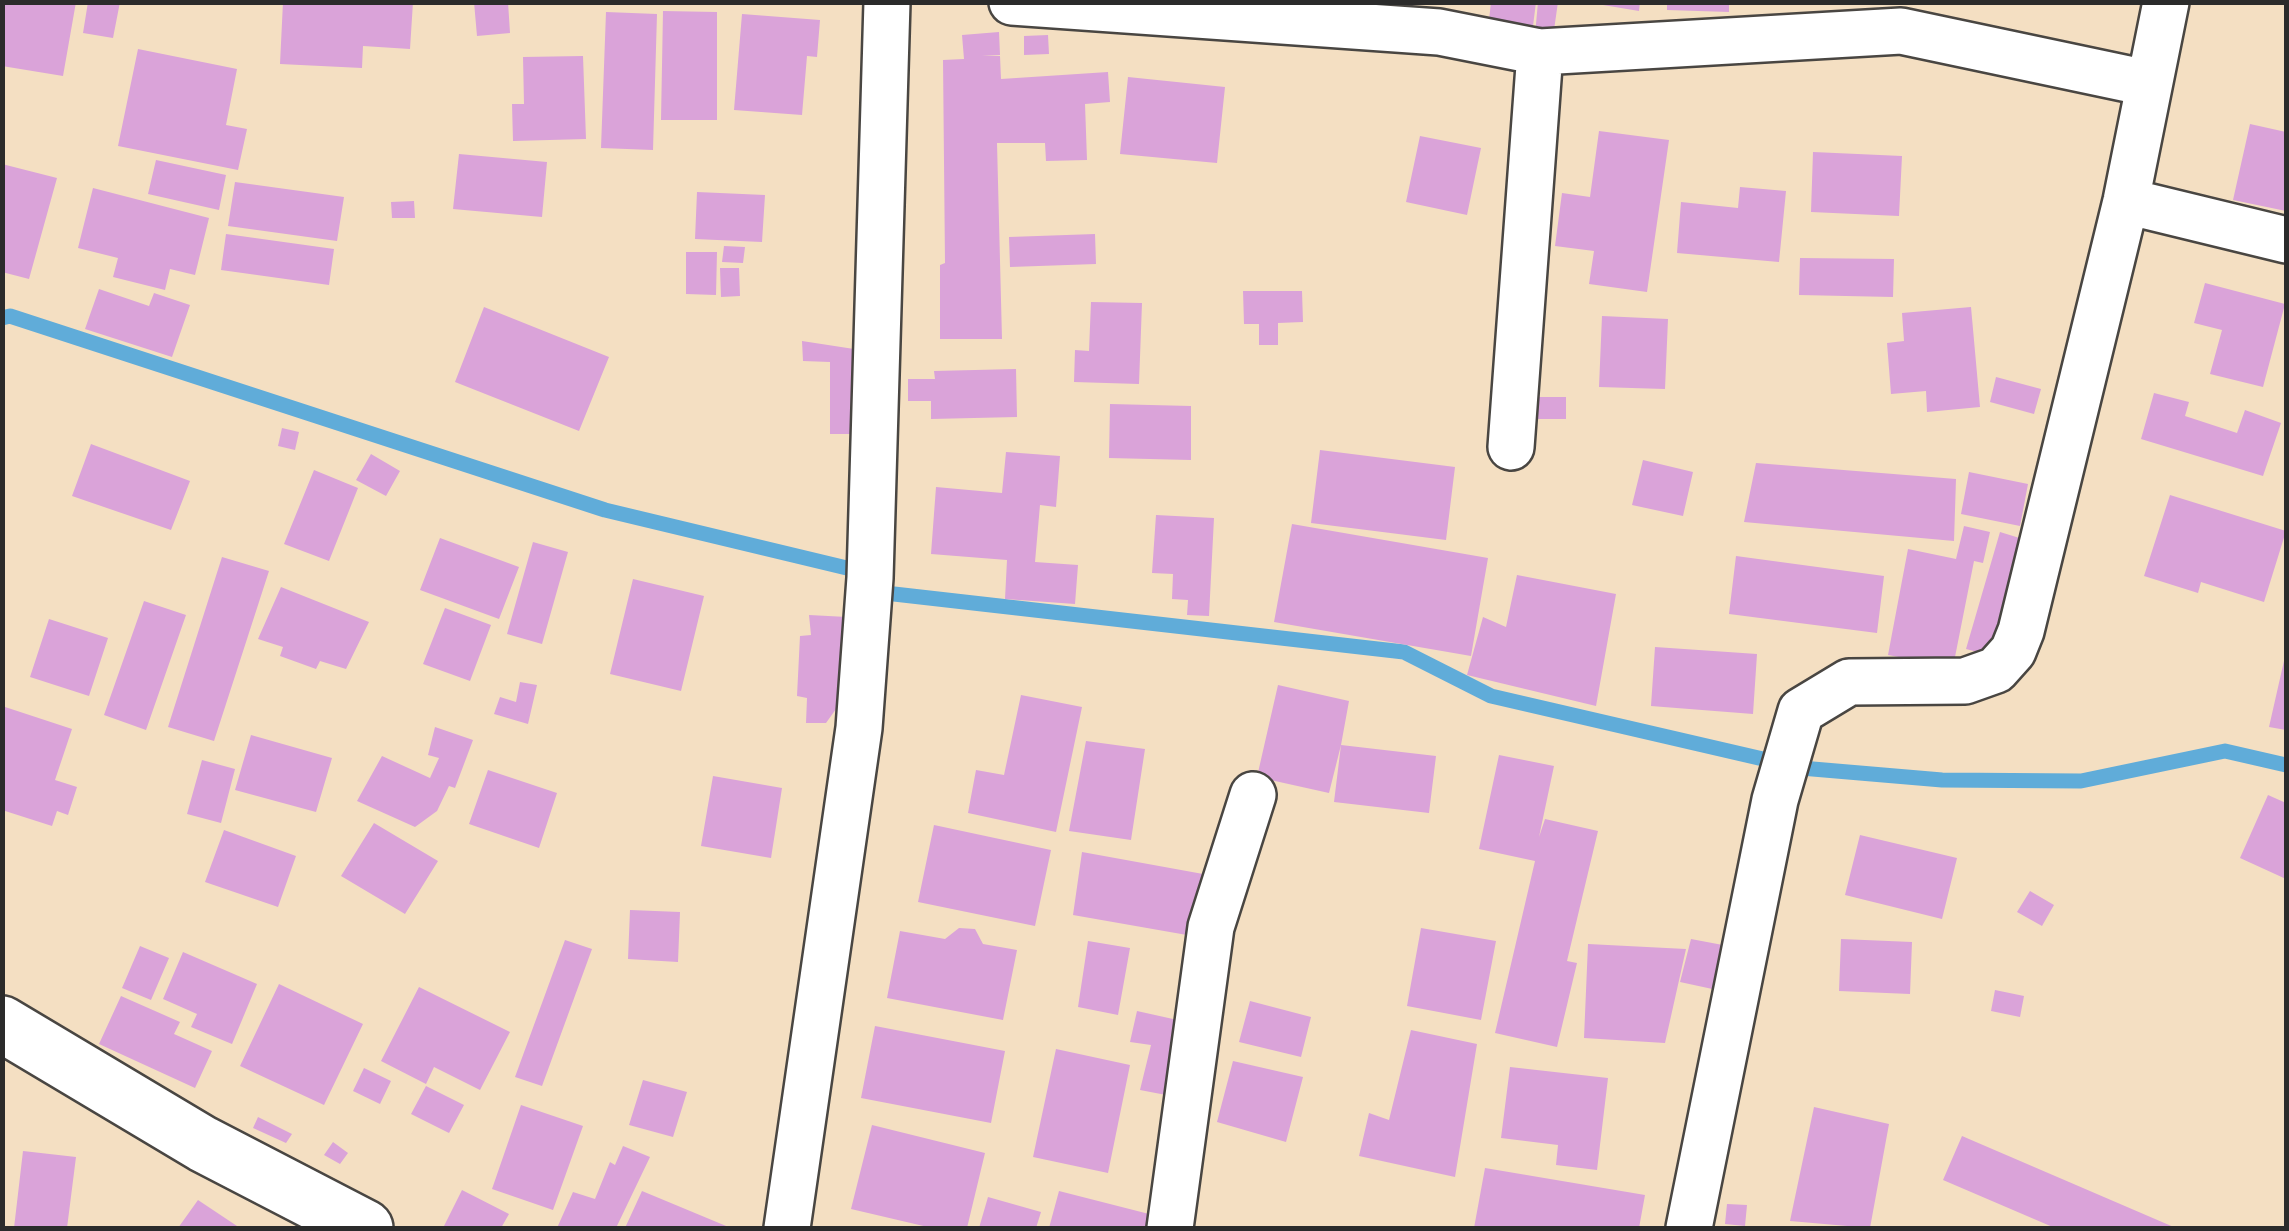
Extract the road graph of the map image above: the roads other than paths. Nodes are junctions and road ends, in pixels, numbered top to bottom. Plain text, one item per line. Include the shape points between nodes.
1 (886, 2) edge
2 (1012, 2) edge
3 (2166, 2) edge
4 (1444, 17) edge
5 (1540, 52) junction
6 (2147, 83) junction
7 (2126, 201) junction
8 (2286, 240) edge
9 (1511, 447) dead end
10 (1253, 795) dead end
11 (2, 1024) edge
12 (365, 1228) edge
13 (788, 1228) edge
14 (1170, 1228) edge
15 (1689, 1228) edge

1 - 13 street via 860,728
2 - 4 street
3 - 6 street
4 - 5 street
5 - 6 street via 1902,31
5 - 9 street
6 - 7 street
7 - 8 street
7 - 15 street via 2012,651 1996,670 1965,681 1848,682 1801,711 1775,800
10 - 14 street via 1211,927
11 - 12 street via 203,1144

